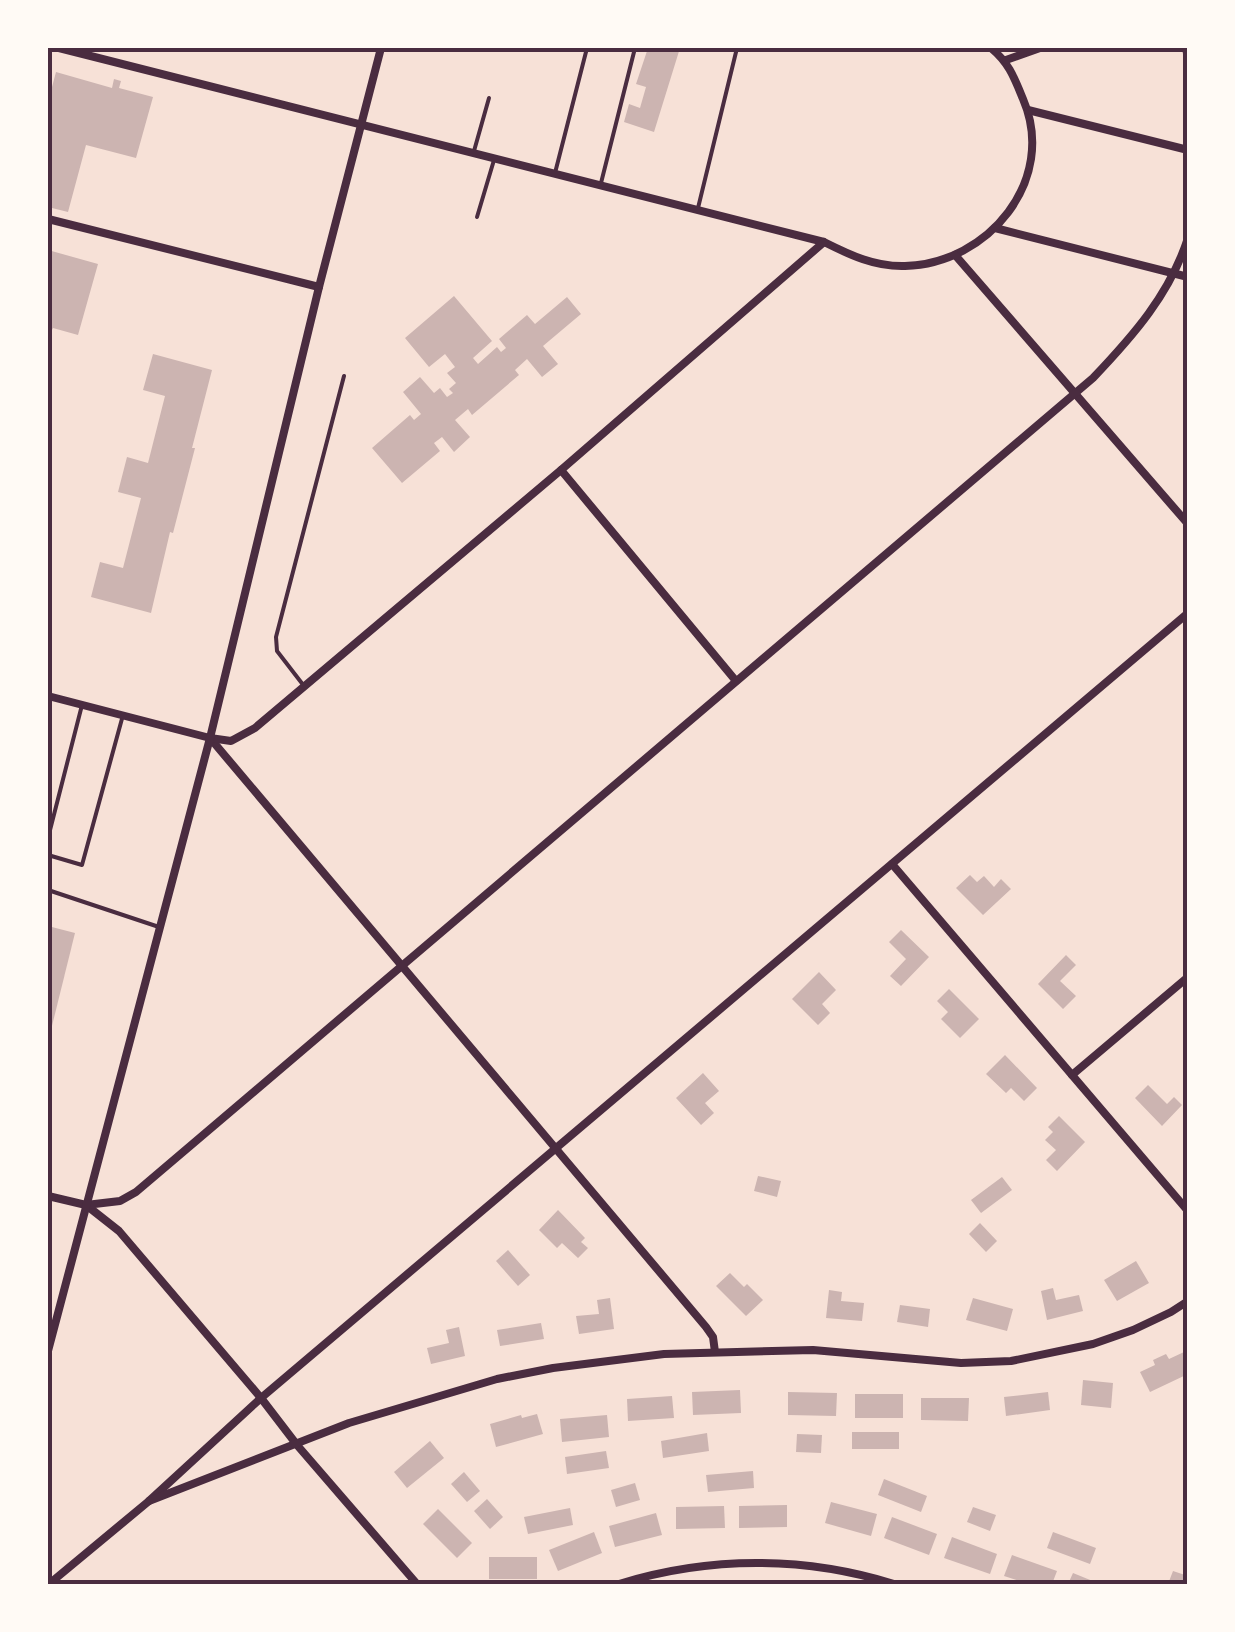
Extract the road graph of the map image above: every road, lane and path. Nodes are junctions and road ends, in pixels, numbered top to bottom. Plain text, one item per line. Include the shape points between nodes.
1 (60, 48) edge
2 (381, 48) edge
3 (587, 48) edge
4 (635, 48) edge
5 (738, 48) edge
6 (991, 48) edge
7 (1040, 48) edge
8 (1186, 48) edge
9 (1188, 59) edge
10 (1006, 60) junction
11 (489, 98) dead end
12 (1028, 110) junction
13 (362, 123) junction
14 (1188, 150) edge
15 (473, 152) junction
16 (495, 158) junction
17 (555, 173) junction
18 (600, 186) junction
19 (697, 210) junction
20 (477, 218) dead end
21 (48, 219) edge
22 (991, 230) junction
23 (1188, 238) edge
24 (824, 242) junction
25 (955, 254) junction
26 (1174, 273) junction
27 (1188, 277) edge
28 (320, 288) junction
29 (344, 376) dead end
30 (1074, 394) junction
31 (560, 470) junction
32 (1188, 524) edge
33 (1188, 614) edge
34 (736, 681) junction
35 (304, 686) junction
36 (48, 696) edge
37 (82, 705) junction
38 (123, 716) junction
39 (210, 738) junction
40 (48, 838) edge
41 (48, 855) edge
42 (892, 864) junction
43 (48, 890) edge
44 (159, 927) junction
45 (402, 967) junction
46 (1188, 977) edge
47 (1072, 1075) junction
48 (555, 1149) junction
49 (48, 1196) edge
50 (86, 1205) junction
51 (1188, 1211) edge
52 (1188, 1301) edge
53 (48, 1350) edge
54 (715, 1352) junction
55 (262, 1398) junction
56 (297, 1444) junction
57 (149, 1502) junction
58 (48, 1584) edge
59 (417, 1584) edge
60 (619, 1584) edge
61 (894, 1584) edge

1 - 13 street
2 - 13 street
3 - 17 lane
4 - 18 lane
5 - 19 lane
6 - 10 street
7 - 10 street
8 - 9 street
10 - 12 street
11 - 15 lane
12 - 14 street
12 - 22 street via 1033,140 1027,177 1013,208
13 - 15 street
13 - 28 street
15 - 16 street
16 - 17 street
16 - 20 lane
17 - 18 street
18 - 19 street
19 - 24 street
21 - 28 street
22 - 25 street
22 - 26 street
23 - 26 street
24 - 25 street via 858,259 900,266
24 - 31 street
25 - 30 street
26 - 27 street
26 - 30 street via 1124,345
28 - 39 street
29 - 35 lane via 276,636 277,651
30 - 32 street
30 - 34 street
31 - 34 street
31 - 35 street
33 - 42 street
34 - 45 street
35 - 39 street via 255,728 231,741
36 - 37 street
37 - 38 street
37 - 40 lane
38 - 39 street
38 - 41 lane via 82,864
39 - 44 street
39 - 45 street
42 - 47 street
42 - 48 street
43 - 44 lane
44 - 50 street
45 - 48 street
45 - 50 street via 136,1192 120,1202
46 - 47 street
47 - 51 street
48 - 54 street via 706,1327
48 - 55 street
49 - 50 street
50 - 53 street
50 - 55 street via 119,1231
52 - 54 street via 1093,1344 1010,1361 814,1350
54 - 56 street via 618,1358 498,1380
55 - 56 street
55 - 57 street
56 - 57 street
56 - 59 street
57 - 58 street
60 - 61 street via 702,1566 773,1562

